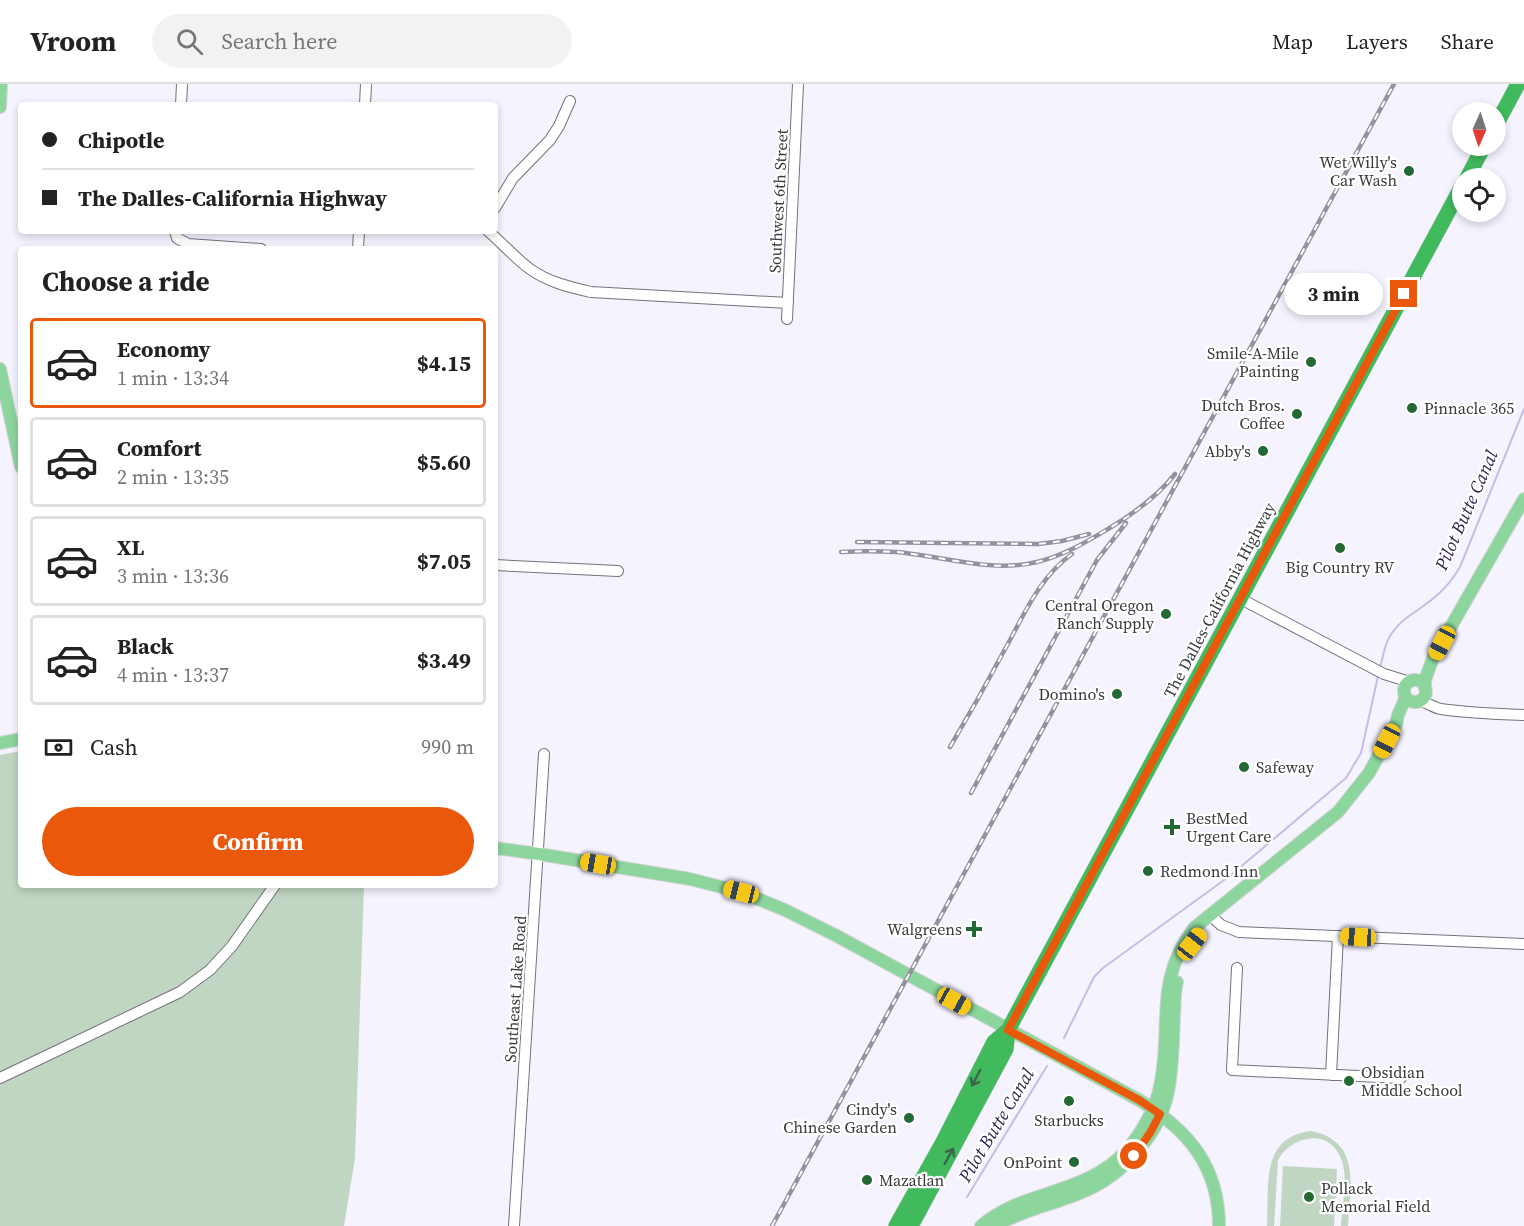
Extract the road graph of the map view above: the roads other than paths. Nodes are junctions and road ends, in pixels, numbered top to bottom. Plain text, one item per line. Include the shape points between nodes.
1 (1, 84) edge
2 (182, 84) edge
3 (366, 84) edge
4 (798, 84) edge
5 (1518, 84) edge
6 (570, 101) dead end
7 (181, 102) edge
8 (365, 102) edge
9 (0, 106) edge
10 (1506, 106) edge
11 (498, 203) edge
12 (1452, 205) edge
13 (176, 234) edge
14 (491, 234) edge
15 (217, 246) edge
16 (788, 303) junction
17 (787, 319) dead end
18 (0, 369) edge
19 (18, 450) edge
20 (1524, 498) edge
21 (498, 565) edge
22 (618, 572) dead end
23 (1241, 598) junction
24 (1415, 692) junction
25 (1524, 715) edge
26 (18, 740) edge
27 (0, 743) edge
28 (544, 754) dead end
29 (498, 848) edge
30 (539, 854) junction
31 (273, 888) edge
32 (1211, 916) junction
33 (1338, 936) junction
34 (1524, 944) edge
35 (1237, 968) dead end
36 (1008, 1030) junction
37 (1331, 1075) junction
38 (0, 1078) edge
39 (1401, 1078) dead end
40 (1156, 1111) junction
41 (514, 1226) edge
42 (896, 1226) edge
43 (911, 1226) edge
44 (981, 1226) edge
45 (995, 1226) edge
46 (1219, 1226) edge

1 - 9 main road
2 - 7 street
3 - 8 street
4 - 16 street, Southwest 6th Street
5 - 10 highway
6 - 11 street via 550,141 513,178
12 - 23 highway, The Dalles-California Highway
13 - 15 street via 188,244
14 - 16 street via 547,279 591,292
16 - 17 street, Southwest 6th Street
18 - 19 main road
20 - 24 main road
21 - 22 street
23 - 24 street
23 - 36 highway, The Dalles-California Highway
24 - 25 street via 1441,709
24 - 32 main road via 1405,702 1369,773 1338,812
26 - 27 main road
28 - 30 street, Southeast Lake Road
29 - 30 main road
30 - 36 main road via 690,879 741,892 835,935
30 - 41 street, Southeast Lake Road
31 - 38 street via 232,946 210,970 180,992
32 - 33 street via 1221,926 1239,932
32 - 40 main road via 1185,940 1172,970
33 - 34 street
33 - 37 street
35 - 37 street via 1232,1070
36 - 40 main road
36 -> 42 highway, The Dalles-California Highway via 994,1042
43 -> 36 highway, The Dalles-California Highway via 1006,1049
37 - 39 street
40 - 44 main road via 1126,1151 1097,1175 1011,1207
40 - 45 main road via 1150,1133 1119,1170 1082,1193 1021,1212
40 - 46 main road via 1182,1132 1207,1167 1217,1193

